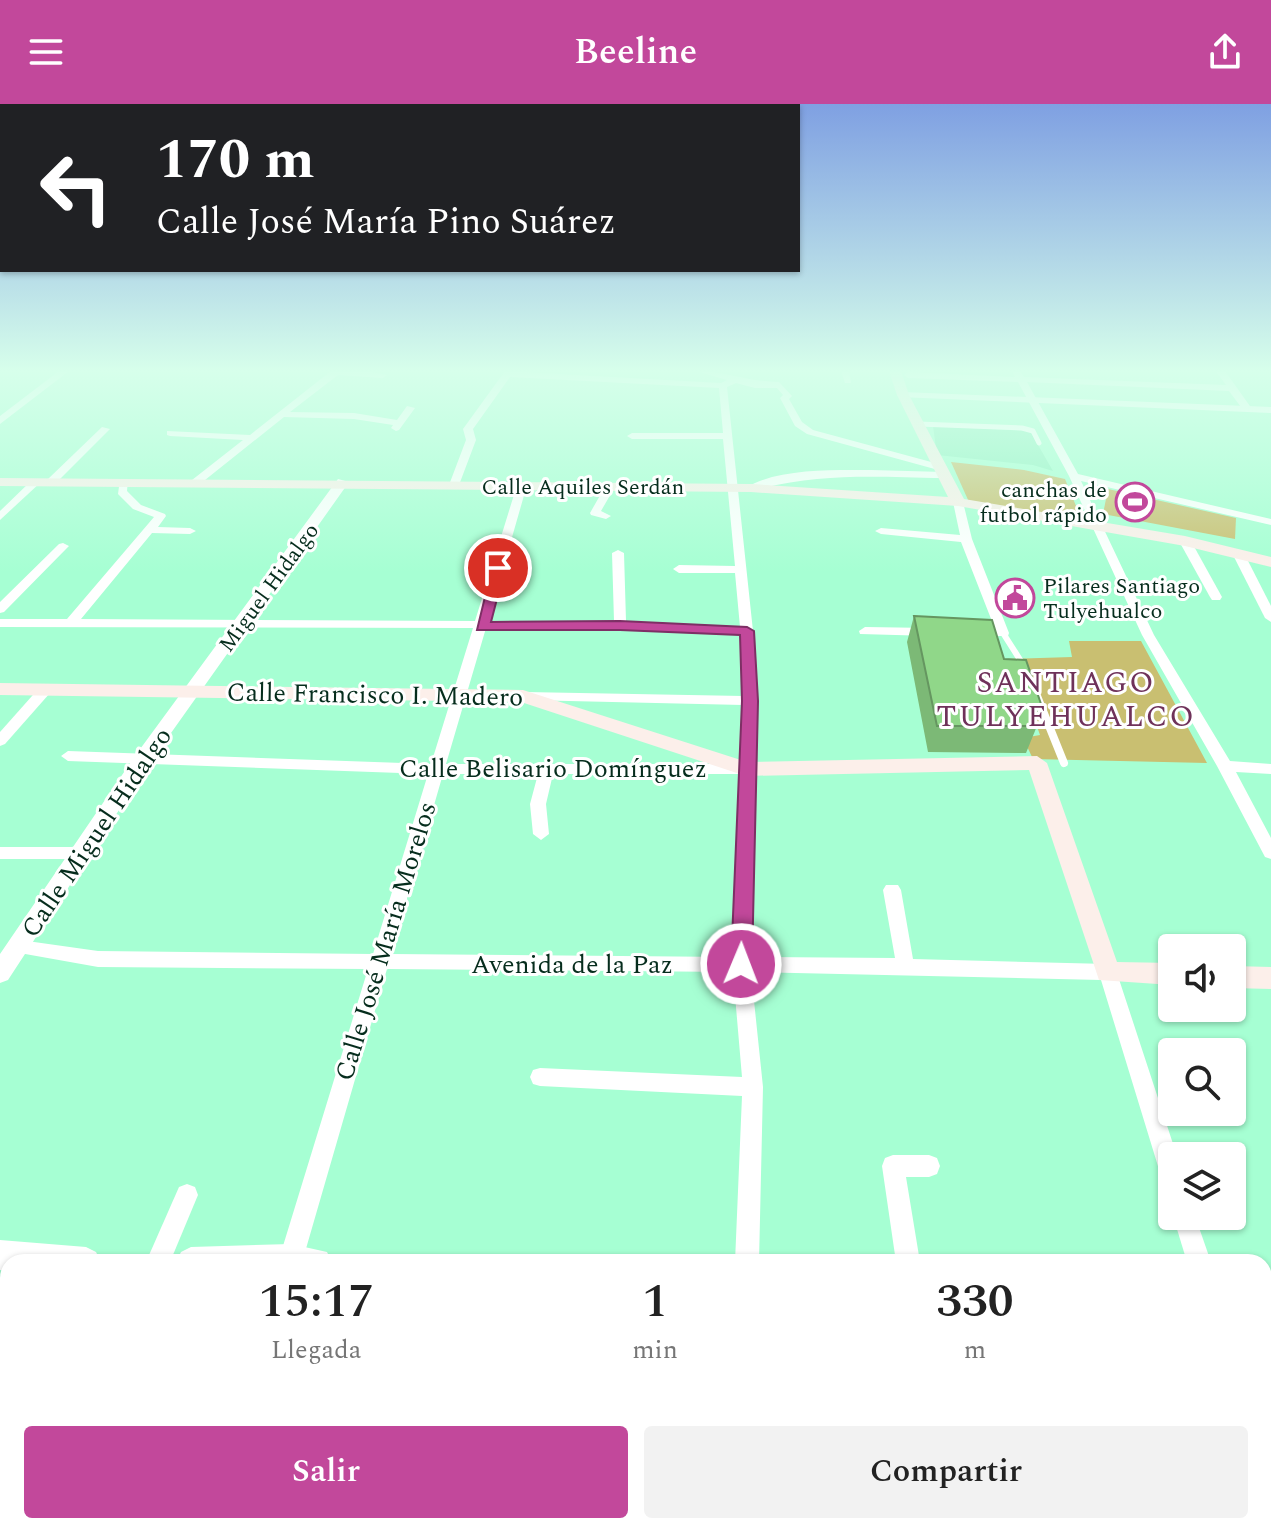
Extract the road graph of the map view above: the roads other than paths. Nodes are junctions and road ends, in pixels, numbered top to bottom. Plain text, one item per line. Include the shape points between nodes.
1 (95, 438) edge
2 (250, 438) edge
3 (255, 438) joint
4 (470, 438) edge
5 (729, 438) edge
6 (829, 438) edge
7 (925, 438) edge
8 (1036, 438) edge
9 (1053, 438) edge
10 (1039, 443) dead end
11 (944, 472) junction
12 (1074, 476) junction
13 (124, 481) junction
14 (0, 482) edge
15 (44, 482) junction
16 (196, 482) junction
17 (343, 482) junction
18 (454, 485) junction
19 (522, 485) junction
20 (611, 485) junction
21 (733, 487) junction
22 (751, 488) junction
23 (958, 502) junction
24 (606, 516) dead end
25 (0, 517) edge
26 (1271, 522) edge
27 (1098, 527) junction
28 (152, 530) junction
29 (190, 531) dead end
30 (881, 531) dead end
31 (966, 539) junction
32 (1185, 541) junction
33 (63, 546) dead end
34 (618, 553) dead end
35 (1239, 555) junction
36 (1271, 562) edge
37 (679, 569) dead end
38 (740, 570) junction
39 (1216, 597) dead end
40 (0, 609) edge
41 (1271, 618) edge
42 (0, 623) edge
43 (71, 623) junction
44 (240, 625) junction
45 (620, 625) junction
46 (482, 627) junction
47 (747, 631) junction
48 (865, 631) dead end
49 (941, 632) edge
50 (957, 632) edge
51 (1003, 633) junction
52 (1031, 680) edge
53 (0, 689) edge
54 (45, 690) junction
55 (192, 691) junction
56 (1035, 691) edge
57 (458, 695) junction
58 (523, 696) junction
59 (750, 701) junction
60 (0, 741) edge
61 (68, 756) dead end
62 (142, 760) junction
63 (1064, 763) dead end
64 (1225, 766) junction
65 (437, 769) junction
66 (746, 769) junction
67 (1271, 769) edge
68 (546, 771) junction
69 (541, 834) dead end
70 (0, 853) edge
71 (79, 853) junction
72 (1271, 853) edge
73 (892, 890) dead end
74 (20, 947) junction
75 (377, 963) junction
76 (741, 964) junction
77 (905, 966) junction
78 (1108, 972) junction
79 (0, 973) edge
80 (1158, 974) edge
81 (1246, 977) edge
82 (1271, 978) edge
83 (540, 1077) dead end
84 (753, 1087) junction
85 (1161, 1142) edge
86 (929, 1166) dead end
87 (187, 1195) dead end
88 (1189, 1230) edge
89 (161, 1254) edge
90 (305, 1254) edge
91 (747, 1254) edge
92 (907, 1254) edge
93 (1196, 1254) edge

1 - 15 street
2 - 3 street
3 - 16 street
4 - 18 street
5 - 21 street
6 - 11 street
7 - 11 main road
8 - 10 lane
9 - 12 street
11 - 22 street via 780,477
11 - 23 main road
12 - 26 street
12 - 27 street
13 - 15 main road, Calle Aquiles Serdán
13 - 16 main road, Calle Aquiles Serdán
13 - 28 street via 122,492 137,507 161,516
14 - 15 main road, Calle Aquiles Serdán
15 - 25 street
16 - 17 main road, Calle Aquiles Serdán
17 - 18 main road, Calle Aquiles Serdán
17 - 44 street, Miguel Hidalgo
18 - 19 main road, Calle Aquiles Serdán
19 - 20 main road, Calle Aquiles Serdán
19 - 46 street, Calle José María Morelos
20 - 21 main road, Calle Aquiles Serdán
20 - 24 street via 595,513
21 - 22 main road, Calle Aquiles Serdán
21 - 38 street
22 - 23 main road, Calle Aquiles Serdán
23 - 27 main road, Calle Aquiles Serdán
23 - 31 street
27 - 32 main road, Calle Aquiles Serdán
27 - 64 street via 1148,635
28 - 29 street
28 - 43 street
30 - 31 street
31 - 51 street
32 - 35 main road, Calle Aquiles Serdán
32 - 39 street
33 - 40 street
34 - 45 street
35 - 36 main road, Calle Aquiles Serdán
35 - 41 street
37 - 38 street
38 - 47 street
42 - 43 street
43 - 44 street
44 - 46 street
44 - 55 street, Miguel Hidalgo
45 - 46 street
45 - 47 street
46 - 57 street, Calle José María Morelos
47 - 59 street
48 - 49 street
50 - 51 street
51 - 52 lane
53 - 54 main road, Calle Francisco I. Madero
54 - 55 main road, Calle Francisco I. Madero
54 - 60 street
55 - 57 main road, Calle Francisco I. Madero
55 - 62 street, Calle Miguel Hidalgo
56 - 63 lane
57 - 58 main road, Calle Francisco I. Madero
57 - 65 street, Calle José María Morelos
58 - 59 street, Calle Francisco I. Madero
58 - 66 main road
59 - 66 street
61 - 62 street, Calle Belisario Domínguez
62 - 65 street, Calle Belisario Domínguez
62 - 71 street, Calle Miguel Hidalgo
64 - 67 street
64 - 72 street
65 - 68 street, Calle Belisario Domínguez
65 - 75 street, Calle José María Morelos
66 - 68 street, Calle Belisario Domínguez
66 - 76 street
66 - 78 main road, Calle Belisario Domínguez via 1037,763
68 - 69 street via 538,804
70 - 71 street
71 - 74 street, Calle Miguel Hidalgo
73 - 77 street
74 - 75 street, Avenida de la Paz via 98,959
74 - 79 street, Calle Miguel Hidalgo
75 - 76 street, Avenida de la Paz
75 - 90 street, Calle José María Morelos
76 - 77 street, Avenida de la Paz
76 - 84 street
77 - 78 street, Avenida de la Paz
78 - 80 main road, Avenida de la Paz
78 - 85 street
81 - 82 main road
83 - 84 street
84 - 91 street
86 - 92 street via 893,1166
87 - 89 street
88 - 93 street

